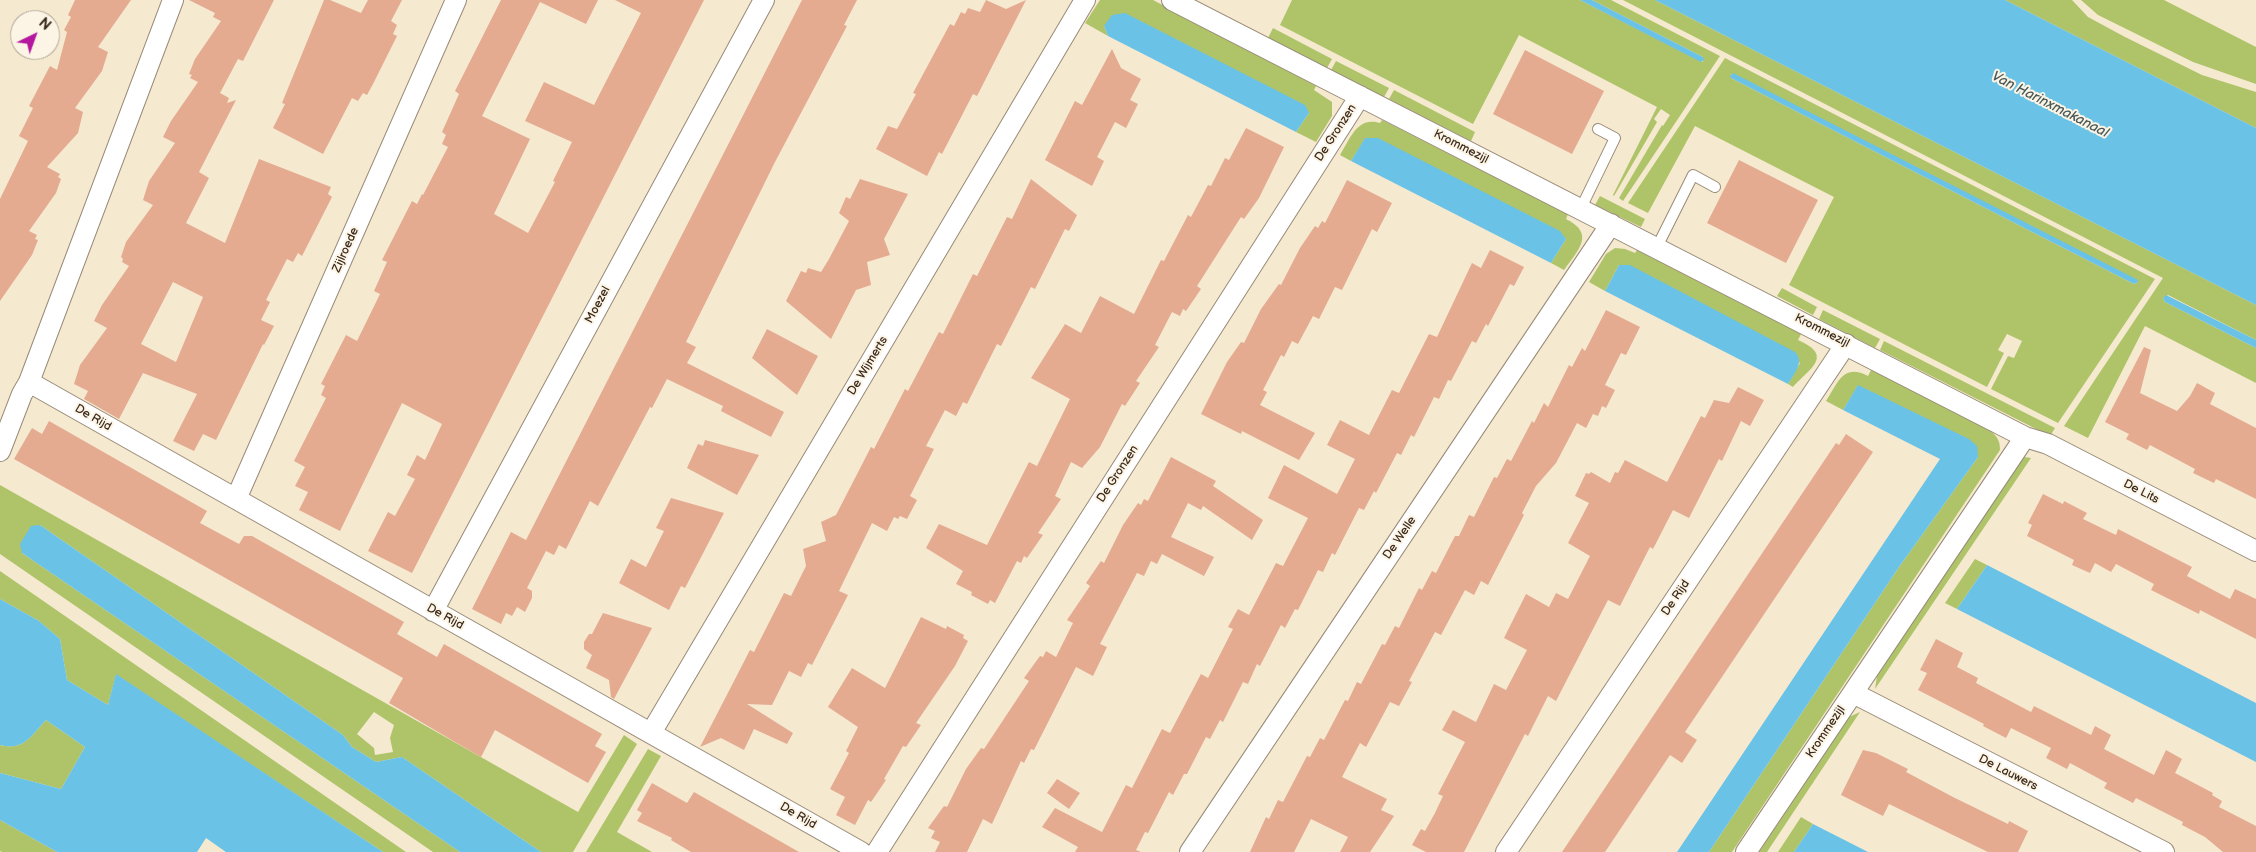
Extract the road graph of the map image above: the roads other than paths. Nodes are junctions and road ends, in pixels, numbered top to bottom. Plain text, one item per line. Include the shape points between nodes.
1 (174, 0) edge
2 (456, 0) edge
3 (764, 0) edge
4 (1085, 0) edge
5 (1172, 0) edge
6 (1360, 96) junction
7 (1598, 130) dead end
8 (1715, 187) dead end
9 (1581, 208) junction
10 (1611, 224) junction
11 (1657, 247) junction
12 (1846, 344) junction
13 (29, 382) junction
14 (2025, 436) junction
15 (0, 450) edge
16 (236, 499) junction
17 (2256, 550) edge
18 (433, 611) junction
19 (1853, 693) junction
20 (651, 733) junction
21 (861, 852) edge
22 (877, 852) edge
23 (1190, 852) edge
24 (1506, 852) edge
25 (1746, 852) edge
26 (2164, 852) edge

1 - 13 street
2 - 16 street, Zijlroede
3 - 18 street, Moezel
4 - 20 street, De Wijmerts
5 - 6 street, Krommezijl
6 - 9 street, Krommezijl
6 - 22 street, De Gronzen
7 - 9 lane via 1615,138
8 - 11 lane via 1693,176
9 - 10 street, Krommezijl
10 - 11 street, Krommezijl
10 - 23 street, De Welle
11 - 12 street, Krommezijl
12 - 14 street, Krommezijl
12 - 24 street, De Rijd
13 - 15 street
13 - 16 street, De Rijd
14 - 17 street, De Lits via 2048,444
14 - 19 street, Krommezijl
16 - 18 street, De Rijd
18 - 20 street, De Rijd
19 - 25 street, Krommezijl
19 - 26 street, De Lauwers
20 - 21 street, De Rijd

